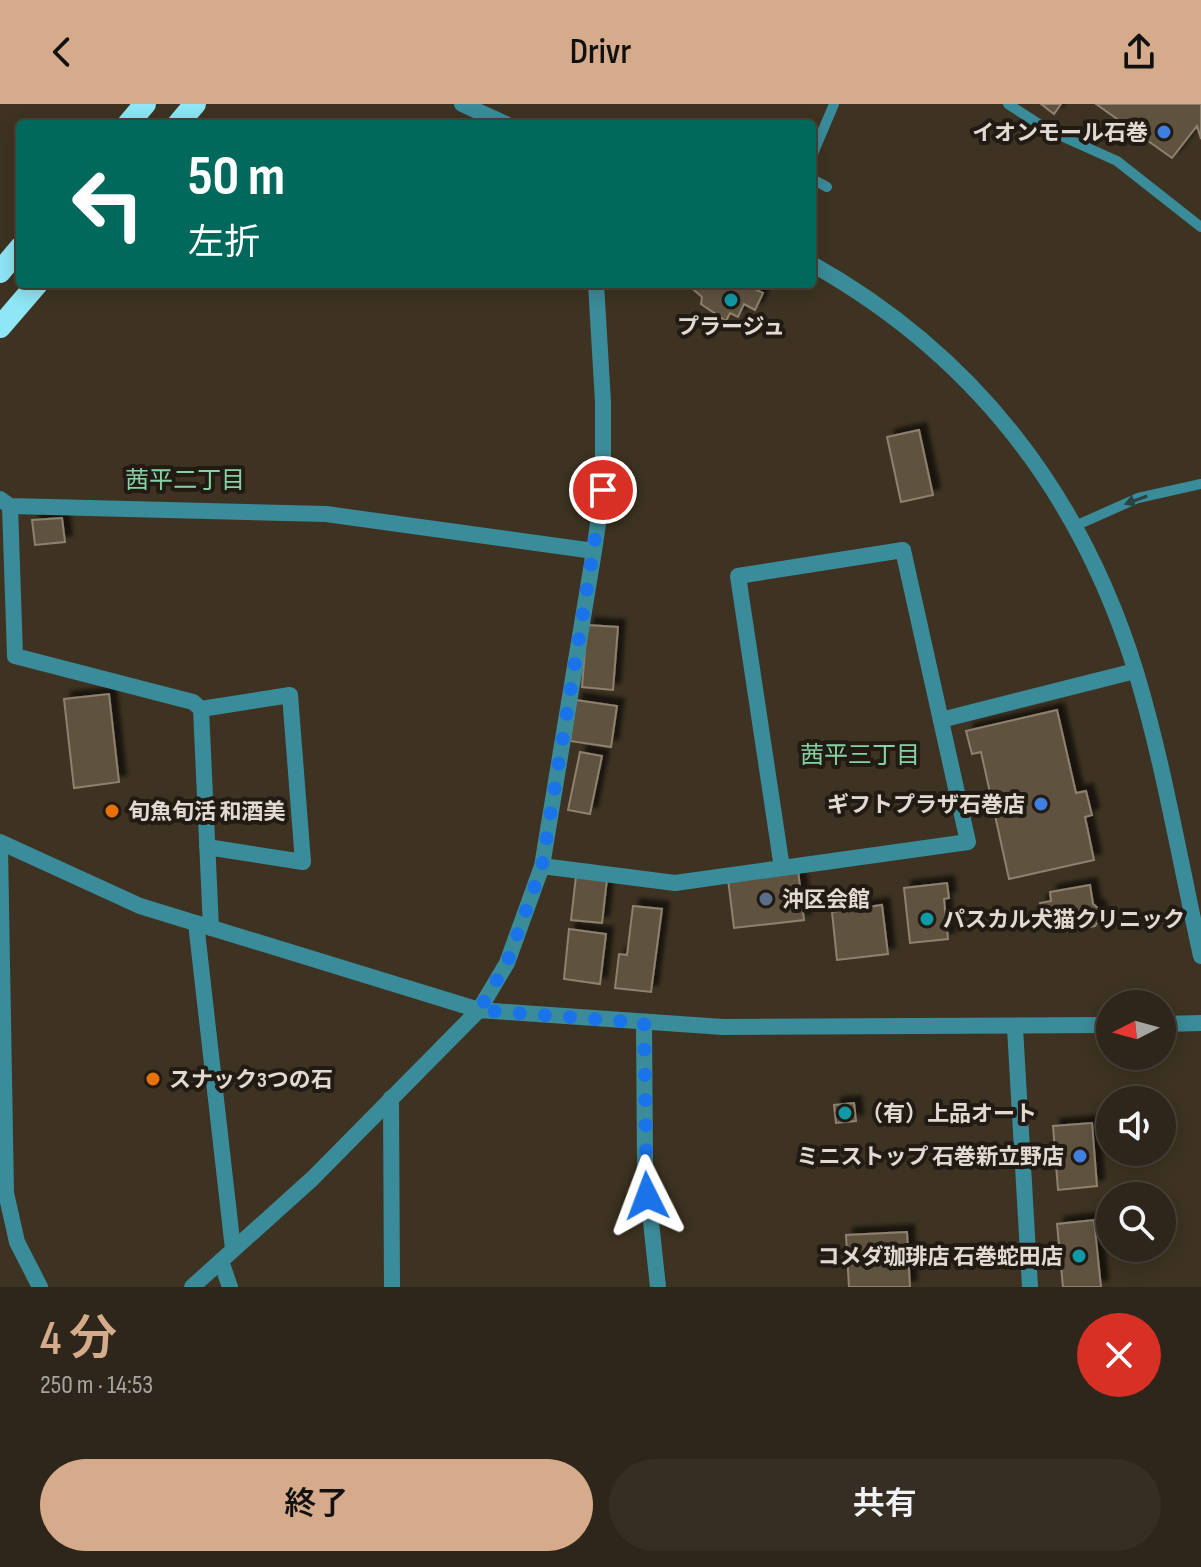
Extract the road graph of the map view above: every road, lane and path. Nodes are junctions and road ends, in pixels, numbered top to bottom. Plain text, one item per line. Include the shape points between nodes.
1 (145, 104) edge
2 (195, 104) edge
3 (462, 104) edge
4 (834, 104) edge
5 (1008, 104) edge
6 (131, 120) edge
7 (181, 120) edge
8 (497, 120) edge
9 (816, 147) edge
10 (816, 181) edge
11 (827, 187) dead end
12 (1201, 227) edge
13 (16, 253) edge
14 (816, 266) edge
15 (0, 272) edge
16 (34, 288) edge
17 (596, 288) edge
18 (0, 327) edge
19 (1201, 484) edge
20 (5, 503) edge
21 (1075, 526) junction
22 (594, 551) junction
23 (1135, 671) junction
24 (201, 709) junction
25 (941, 720) junction
26 (0, 845) edge
27 (207, 847) junction
28 (542, 866) junction
29 (782, 868) junction
30 (204, 925) junction
31 (1201, 956) edge
32 (479, 1010) junction
33 (644, 1023) junction
34 (1201, 1023) edge
35 (1176, 1024) edge
36 (1096, 1025) edge
37 (1015, 1028) junction
38 (391, 1098) junction
39 (227, 1255) junction
40 (40, 1287) edge
41 (192, 1287) edge
42 (230, 1287) edge
43 (392, 1287) edge
44 (658, 1287) edge
45 (1030, 1287) edge

1 - 6 highway
2 - 7 highway
3 - 8 street
4 - 9 lane
5 - 12 lane via 1048,130 1117,161
10 - 11 lane
13 - 15 highway
14 - 21 street via 853,287 938,352 990,403 1039,466
16 - 18 highway
17 - 22 street via 603,490
19 -> 21 lane via 1138,498
20 - 22 street via 326,514
20 - 24 street via 15,656 193,702
21 - 23 street via 1110,600
22 - 28 street
23 - 25 street
23 - 31 street
24 - 27 street
24 - 27 street via 290,695 303,862
25 - 29 street via 968,842
25 - 29 street via 903,550 738,576
26 - 30 street via 140,906
26 - 40 street via 6,1193 17,1242
27 - 30 street
28 - 29 street via 675,883
28 - 32 street via 507,963
30 - 32 street
30 - 39 street
32 - 33 street
32 - 38 street
33 - 37 street
33 - 44 street via 645,1166
34 - 35 street
36 - 37 street
37 - 45 street
38 - 39 street
38 - 43 street
39 - 41 street
39 - 42 street

